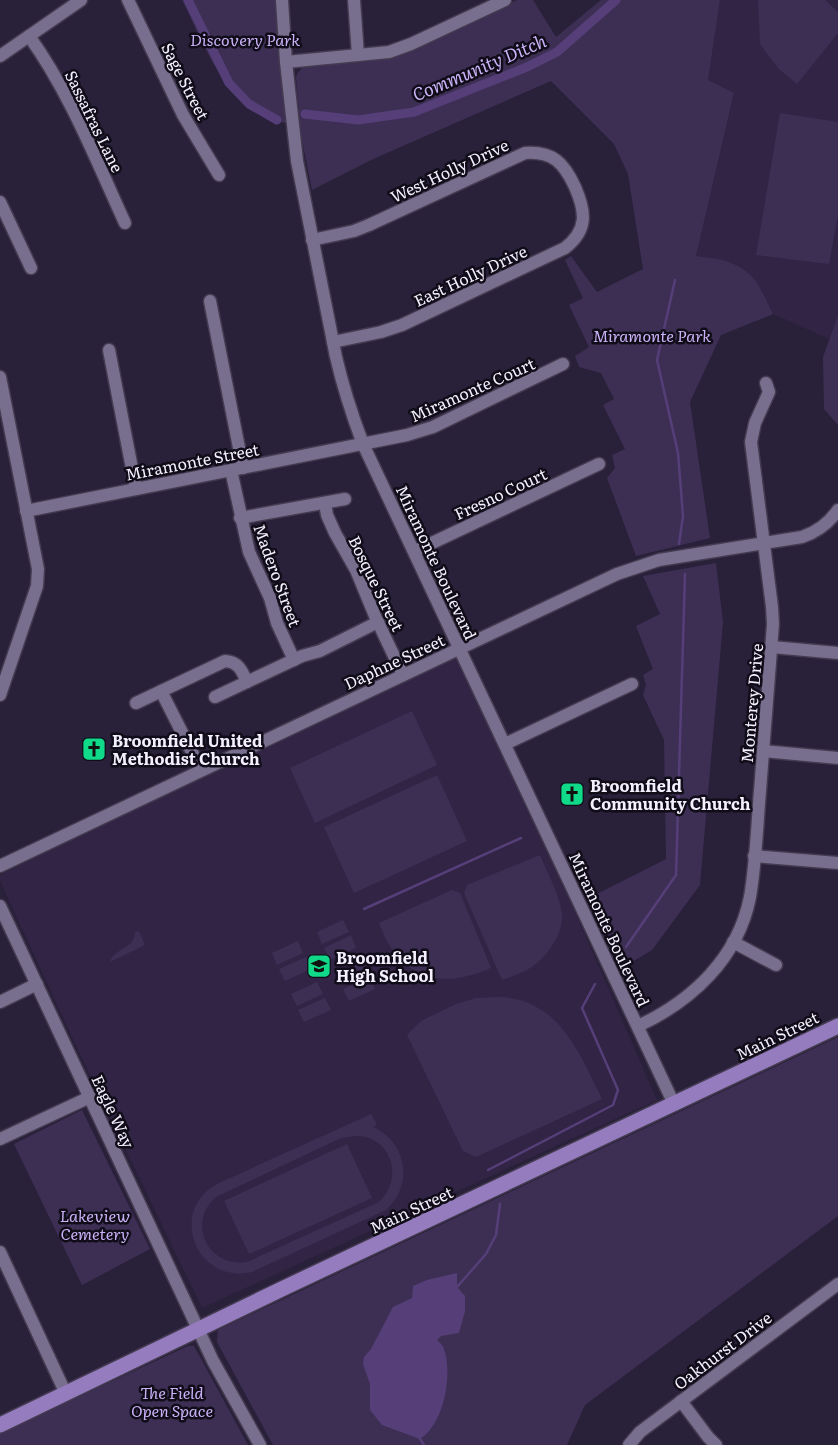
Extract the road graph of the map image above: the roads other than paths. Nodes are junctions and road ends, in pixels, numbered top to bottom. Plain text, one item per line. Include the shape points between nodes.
1 (81, 0) edge
2 (128, 0) edge
3 (282, 0) edge
4 (354, 0) edge
5 (505, 0) edge
6 (29, 36) junction
7 (358, 55) junction
8 (0, 56) edge
9 (286, 62) junction
10 (219, 175) dead end
11 (580, 199) joint
12 (0, 202) edge
13 (125, 223) dead end
14 (312, 240) junction
15 (31, 268) dead end
16 (210, 301) dead end
17 (333, 342) junction
18 (109, 350) dead end
19 (563, 364) dead end
20 (0, 377) edge
21 (766, 382) dead end
22 (3, 412) edge
23 (363, 444) junction
24 (599, 464) dead end
25 (237, 469) junction
26 (136, 489) junction
27 (345, 499) dead end
28 (325, 503) junction
29 (838, 510) edge
30 (26, 511) junction
31 (240, 518) junction
32 (764, 544) junction
33 (415, 551) junction
34 (378, 622) junction
35 (772, 647) junction
36 (460, 648) junction
37 (838, 653) edge
38 (294, 660) junction
39 (403, 675) junction
40 (247, 682) junction
41 (632, 684) dead end
42 (162, 691) junction
43 (0, 695) edge
44 (215, 697) dead end
45 (136, 703) dead end
46 (506, 744) junction
47 (763, 751) junction
48 (838, 758) edge
49 (200, 770) junction
50 (754, 856) junction
51 (838, 863) edge
52 (0, 866) edge
53 (0, 906) edge
54 (733, 942) junction
55 (776, 965) dead end
56 (37, 984) junction
57 (0, 1002) edge
58 (638, 1026) junction
59 (838, 1026) edge
60 (90, 1097) junction
61 (674, 1104) junction
62 (0, 1139) edge
63 (0, 1252) edge
64 (12, 1278) junction
65 (0, 1284) edge
66 (838, 1284) edge
67 (199, 1330) junction
68 (66, 1394) junction
69 (681, 1401) junction
70 (0, 1425) edge
71 (260, 1445) edge
72 (629, 1445) edge
73 (716, 1445) edge

1 - 6 street
2 - 10 street, Sage Street via 179,107
3 - 9 street, Miramonte Boulevard
4 - 7 street
5 - 7 street via 411,44 389,52
6 - 8 street
6 - 13 street, Sassafras Lane via 62,88
7 - 9 street
9 - 14 street, Miramonte Boulevard via 297,161
11 - 14 street, West Holly Drive via 560,162 542,154 525,153 369,225
11 - 17 street, East Holly Drive via 584,211 581,227 565,248 402,324
12 - 15 street
14 - 17 street, Miramonte Boulevard
16 - 25 street, Madero Street
17 - 23 street, Miramonte Boulevard via 343,387
18 - 26 street
19 - 23 street, Miramonte Court via 433,427
20 - 22 street
21 - 32 street, Monterey Drive via 769,392 755,423 751,442
22 - 30 street
23 - 25 street, Miramonte Street
23 - 33 street, Miramonte Boulevard
24 - 33 street, Fresno Court
25 - 26 street, Miramonte Street
25 - 31 street, Madero Street
26 - 30 street, Miramonte Street
27 - 28 street
28 - 31 street
28 - 34 street, Bosque Street via 335,533 356,570
29 - 32 street, Daphne Street via 826,524 808,535
30 - 43 street via 38,568 37,586
31 - 38 street, Madero Street via 249,552
32 - 35 street, Monterey Drive via 772,607
32 - 36 street, Daphne Street via 678,556 635,567
33 - 36 street, Miramonte Boulevard
34 - 38 street via 320,651
34 - 39 street, Bosque Street
35 - 37 street
35 - 47 street, Monterey Drive
36 - 39 street, Daphne Street
36 - 46 street, Miramonte Boulevard
38 - 40 street
39 - 49 street, Daphne Street
40 - 42 street via 240,667 225,661
40 - 44 street
41 - 46 street
42 - 45 street
42 - 49 street
46 - 58 street, Miramonte Boulevard
47 - 48 street
47 - 50 street, Monterey Drive
49 - 52 street, Daphne Street
50 - 51 street
50 - 54 street, Monterey Drive via 745,915
53 - 56 street, Eagle Way
54 - 55 street
54 - 58 street, Monterey Drive via 712,973 696,989
56 - 57 street
56 - 60 street, Eagle Way
58 - 61 street, Miramonte Boulevard
59 - 61 main road, Main Street
60 - 62 street
60 - 67 street, Eagle Way
61 - 67 main road, Main Street
63 - 64 street
64 - 65 street
64 - 68 street
66 - 69 street, Oakhurst Drive
67 - 68 main road, Main Street
67 - 71 street, Eagle Way via 223,1381
68 - 70 main road, Main Street
69 - 72 street, Oakhurst Drive via 640,1432
69 - 73 street

